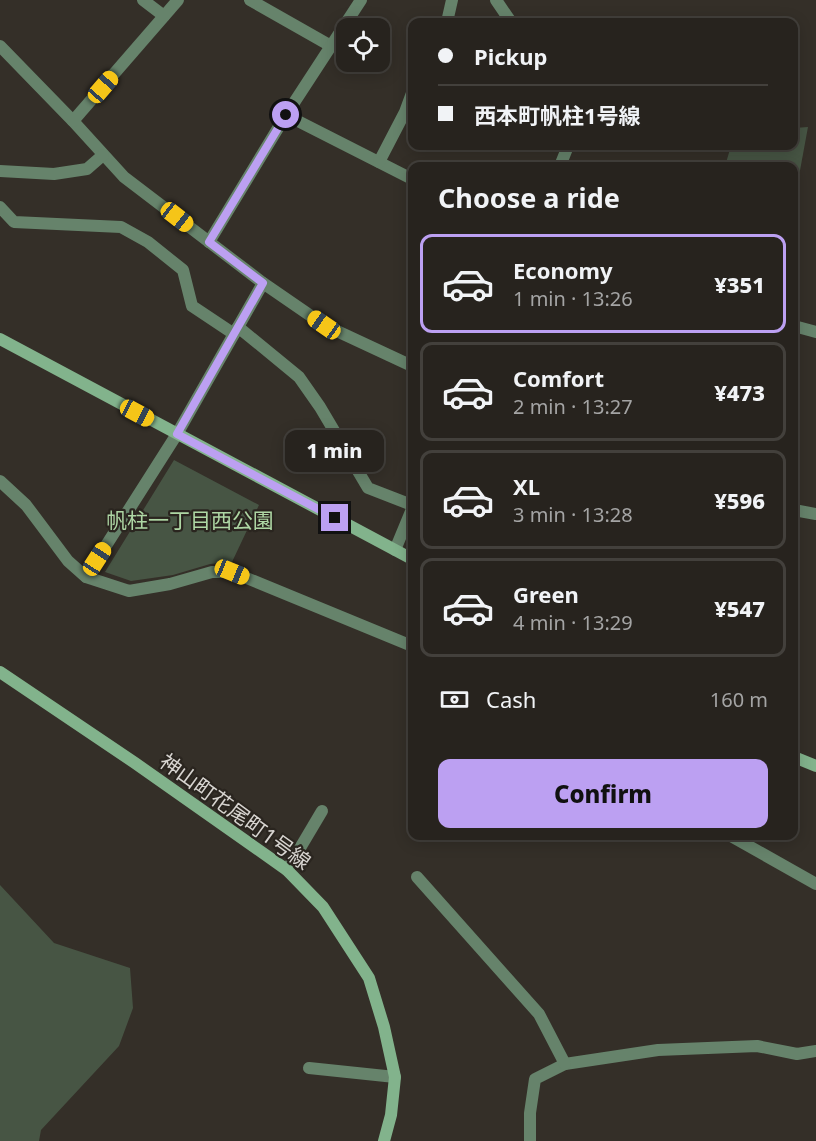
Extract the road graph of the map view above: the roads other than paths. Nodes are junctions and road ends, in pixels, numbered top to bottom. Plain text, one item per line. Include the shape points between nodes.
1 (143, 0) edge
2 (178, 0) edge
3 (250, 0) edge
4 (361, 0) edge
5 (452, 0) edge
6 (496, 0) edge
7 (164, 16) junction
8 (448, 18) edge
9 (508, 18) edge
10 (0, 46) edge
11 (331, 46) junction
12 (408, 104) edge
13 (286, 115) junction
14 (73, 121) junction
15 (103, 155) junction
16 (379, 162) junction
17 (0, 171) edge
18 (408, 177) edge
19 (0, 207) edge
20 (209, 242) junction
21 (263, 283) junction
22 (798, 327) edge
23 (236, 331) junction
24 (816, 332) edge
25 (0, 339) edge
26 (408, 364) edge
27 (177, 434) junction
28 (0, 481) edge
29 (408, 505) edge
30 (798, 511) edge
31 (816, 514) edge
32 (408, 517) edge
33 (395, 550) junction
34 (408, 557) edge
35 (86, 577) junction
36 (408, 644) edge
37 (0, 672) edge
38 (798, 759) edge
39 (816, 766) edge
40 (322, 811) dead end
41 (738, 840) edge
42 (287, 870) junction
43 (417, 878) dead end
44 (816, 884) edge
45 (816, 1051) edge
46 (565, 1064) junction
47 (309, 1068) dead end
48 (395, 1077) junction
49 (384, 1141) edge
50 (530, 1141) edge

1 - 7 street
2 - 7 street
3 - 11 street
4 - 11 street
5 - 8 street
6 - 9 street
7 - 14 street
10 - 14 street
11 - 13 street
12 - 16 street
13 - 16 street
13 - 20 street
14 - 15 street
15 - 17 street via 87,170 54,174
15 - 20 street via 124,177
16 - 18 street
19 - 23 street via 14,222 121,227 148,242 183,270 192,306
20 - 21 street
21 - 23 street
21 - 26 street via 324,325
22 - 24 street
23 - 27 street
23 - 29 street via 298,377 368,488
25 - 27 street
27 - 33 street
27 - 35 street
28 - 35 street via 26,505 68,561
30 - 31 street
32 - 33 street
33 - 34 street
35 - 36 street via 129,591 212,572 232,572
37 - 42 street, 神山町花尾町1号線
38 - 39 street
40 - 42 street
41 - 44 street
42 - 48 street, 神山町花尾町1号線 via 323,906 369,978
43 - 46 street via 539,1014
45 - 46 street via 797,1054 757,1046 658,1050
46 - 50 street via 535,1079
47 - 48 street
48 - 49 street, 神山町花尾町1号線

